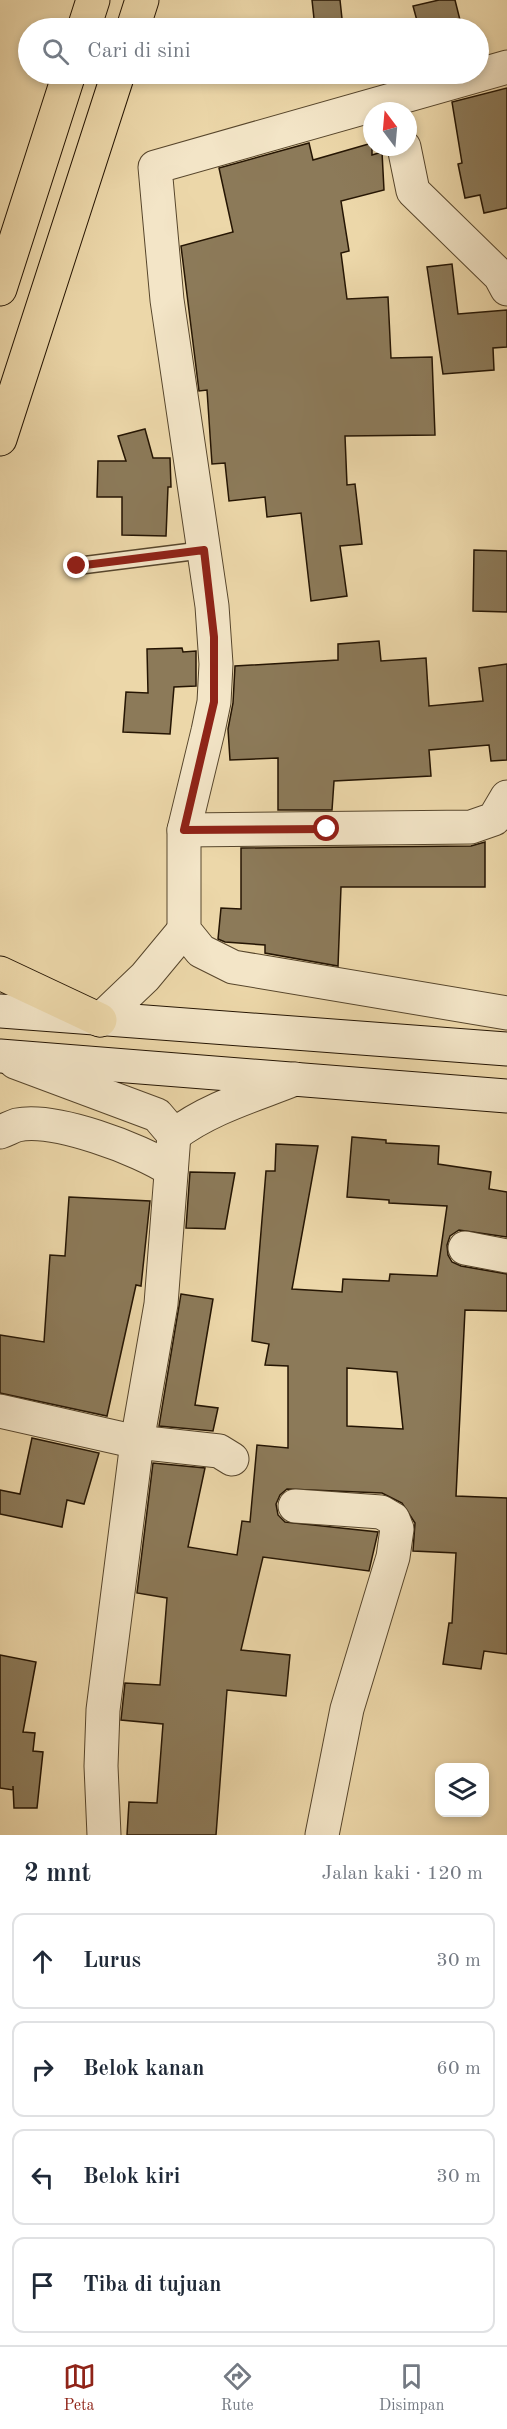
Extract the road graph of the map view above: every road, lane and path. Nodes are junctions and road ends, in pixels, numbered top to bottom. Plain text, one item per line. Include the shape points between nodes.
1 (93, 0) edge
2 (142, 0) edge
3 (87, 18) edge
4 (136, 18) edge
5 (507, 67) edge
6 (489, 73) edge
7 (66, 84) edge
8 (115, 84) edge
9 (456, 84) edge
10 (403, 102) edge
11 (363, 113) edge
12 (406, 156) edge
13 (0, 289) edge
14 (507, 289) edge
15 (0, 439) edge
16 (204, 550) junction
17 (77, 566) dead end
18 (507, 798) edge
19 (184, 830) junction
20 (184, 930) junction
21 (0, 974) edge
22 (0, 1011) edge
23 (507, 1013) edge
24 (100, 1020) junction
25 (507, 1049) edge
26 (0, 1056) edge
27 (295, 1079) junction
28 (507, 1096) edge
29 (0, 1132) edge
30 (174, 1135) junction
31 (171, 1170) junction
32 (465, 1248) dead end
33 (507, 1256) edge
34 (0, 1411) edge
35 (136, 1442) junction
36 (232, 1459) dead end
37 (295, 1506) dead end
38 (104, 1835) edge
39 (322, 1835) edge

1 - 3 highway
2 - 4 highway
5 - 6 street
7 - 13 highway
8 - 15 highway
9 - 10 street
11 - 16 street via 155,167 167,300
12 - 14 street via 413,191 500,276
16 - 17 lane
16 - 19 street via 214,637 214,702
18 - 19 street via 494,819 471,827
19 - 20 street
20 - 23 street via 201,951 233,967
20 - 24 street via 145,977
21 - 24 highway
22 - 24 street
24 - 25 street
26 - 27 street
26 - 30 street via 157,1115
27 - 28 street
27 - 30 street via 213,1112
29 - 31 street via 19,1125 71,1128 150,1155
30 - 31 street
31 - 35 street via 161,1304
32 - 33 street
34 - 35 street
35 - 36 street via 219,1451
35 - 38 street via 103,1710
37 - 39 street via 381,1512 393,1519 397,1529 393,1557 348,1709

